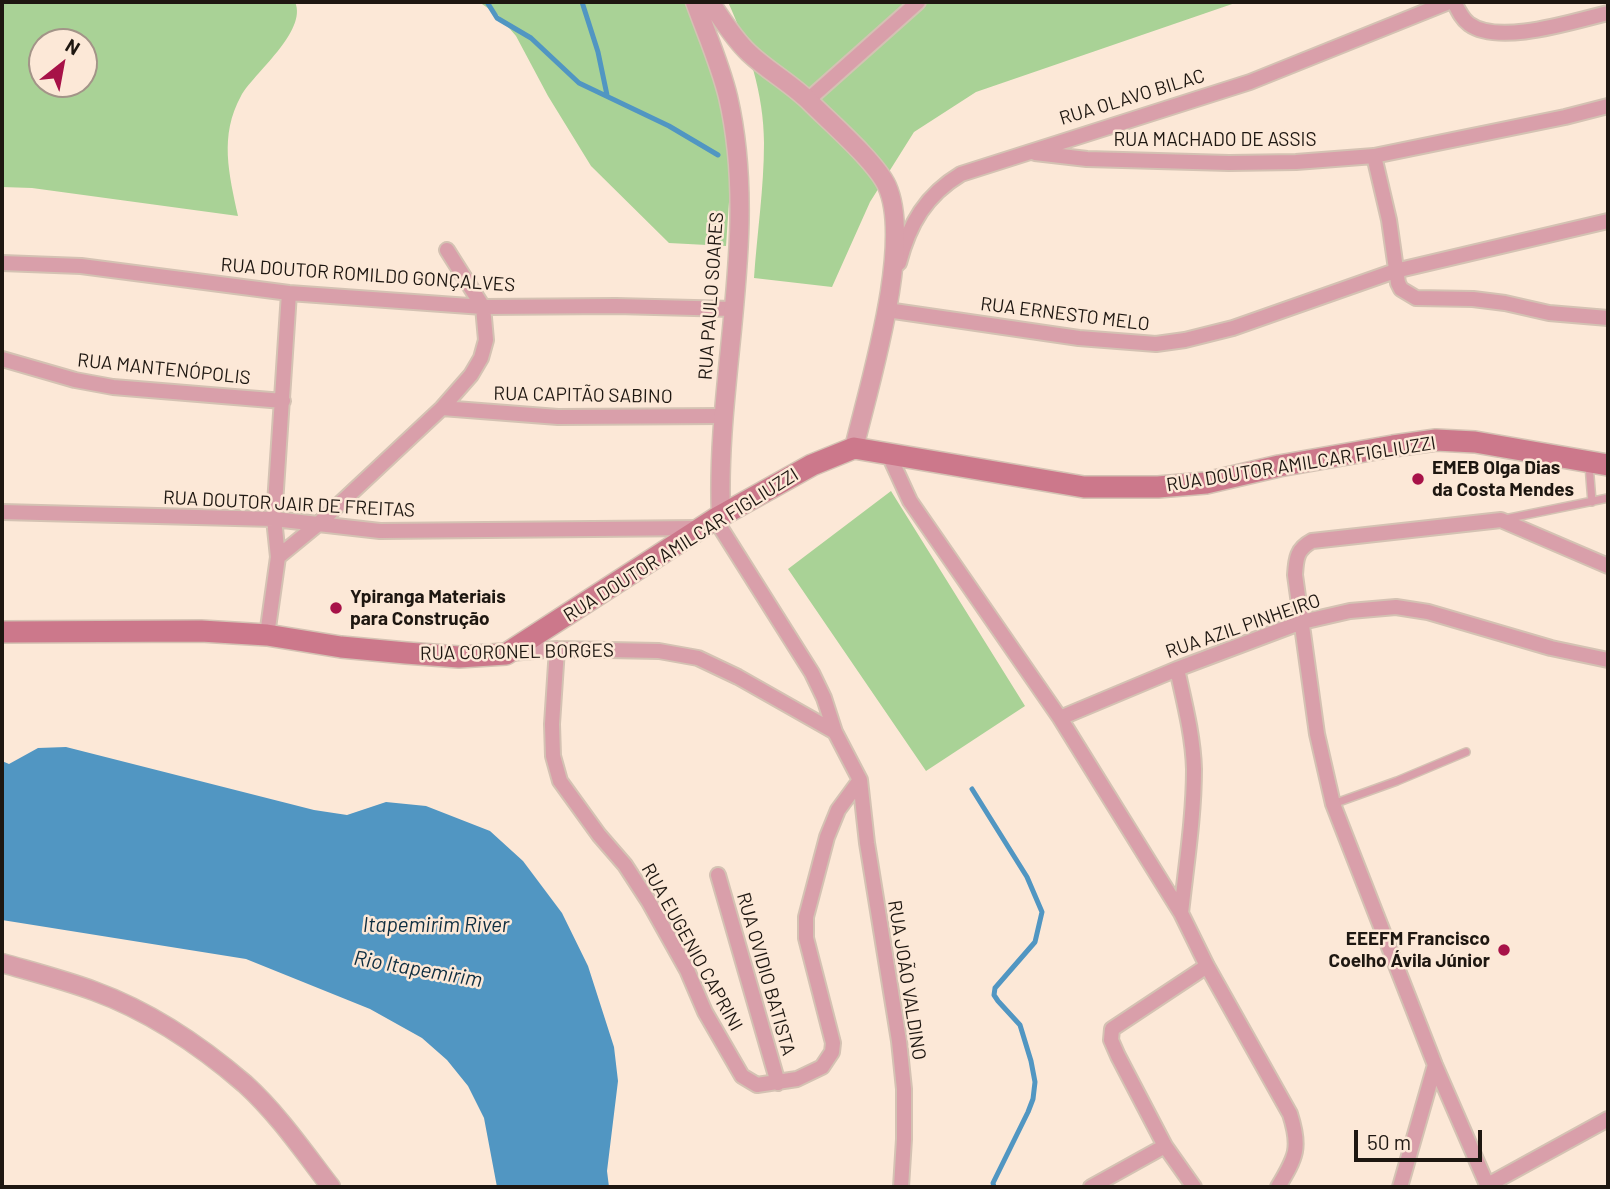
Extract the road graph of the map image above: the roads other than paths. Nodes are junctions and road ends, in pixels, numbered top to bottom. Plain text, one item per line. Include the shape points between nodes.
1 (695, 2) edge
2 (710, 2) edge
3 (918, 2) edge
4 (1452, 2) edge
5 (1608, 13) edge
6 (808, 100) junction
7 (1608, 106) edge
8 (1026, 153) junction
9 (1374, 156) junction
10 (1608, 221) edge
11 (447, 250) dead end
12 (2, 263) edge
13 (1395, 271) junction
14 (289, 293) junction
15 (888, 302) junction
16 (483, 307) junction
17 (733, 309) junction
18 (1608, 318) edge
19 (2, 359) edge
20 (284, 401) junction
21 (442, 408) junction
22 (723, 416) junction
23 (854, 448) junction
24 (888, 453) junction
25 (1598, 463) edge
26 (1608, 498) edge
27 (1592, 502) junction
28 (2, 512) edge
29 (274, 519) junction
30 (1501, 520) junction
31 (712, 521) junction
32 (317, 525) junction
33 (278, 556) junction
34 (1608, 566) edge
35 (1302, 622) junction
36 (2, 632) edge
37 (267, 635) junction
38 (557, 649) junction
39 (506, 654) junction
40 (1608, 660) edge
41 (1177, 668) junction
42 (1060, 718) junction
43 (835, 733) junction
44 (1466, 752) dead end
45 (860, 780) junction
46 (1333, 804) junction
47 (718, 875) dead end
48 (1181, 913) junction
49 (2, 963) edge
50 (1207, 966) junction
51 (1435, 1065) junction
52 (778, 1083) junction
53 (1608, 1119) edge
54 (1165, 1146) junction
55 (1488, 1186) edge
56 (331, 1187) edge
57 (901, 1187) edge
58 (1091, 1187) edge
59 (1194, 1187) edge
60 (1278, 1187) edge
61 (1400, 1187) edge

1 - 17 street, RUA PAULO SOARES via 728,99 735,150 739,220
2 - 6 street, RUA OLAVO BILAC via 748,52
3 - 6 street
4 - 5 street via 1470,25 1490,33 1509,34
4 - 8 street, RUA OLAVO BILAC via 1250,82
6 - 15 street, RUA OLAVO BILAC via 878,171 887,186 894,230
7 - 9 street, RUA MACHADO DE ASSIS
8 - 9 street, RUA MACHADO DE ASSIS via 1229,163
8 - 15 street, RUA OLAVO BILAC via 961,174 926,201 911,226
9 - 13 street
10 - 13 street, RUA ERNESTO MELO
11 - 16 street
12 - 14 street, RUA DOUTOR ROMILDO GONÇALVES via 81,267
13 - 15 street, RUA ERNESTO MELO via 1233,328 1156,344 1079,338
13 - 18 street via 1401,289 1416,298 1484,300 1549,313
14 - 16 street, RUA DOUTOR ROMILDO GONÇALVES
14 - 20 street
15 - 23 street, RUA OLAVO BILAC
16 - 17 street, RUA DOUTOR ROMILDO GONÇALVES
16 - 21 street via 486,340 481,358
17 - 22 street, RUA PAULO SOARES
19 - 20 street, RUA MANTENÓPOLIS via 113,387
20 - 29 street
21 - 22 street, RUA CAPITÃO SABINO via 558,417
21 - 32 street
22 - 31 street, RUA PAULO SOARES
23 - 24 main road, RUA DOUTOR AMILCAR FIGLIUZZI
23 - 31 main road, RUA DOUTOR AMILCAR FIGLIUZZI via 812,465
24 - 25 main road, RUA DOUTOR AMILCAR FIGLIUZZI via 1084,487 1206,483 1436,440 1475,442
24 - 42 street via 910,500
25 - 27 lane
26 - 27 lane
27 - 30 lane
28 - 29 street, RUA DOUTOR JAIR DE FREITAS
29 - 32 street, RUA DOUTOR JAIR DE FREITAS
29 - 33 street
30 - 34 street
30 - 35 street via 1312,541 1296,558
31 - 32 street, RUA DOUTOR JAIR DE FREITAS via 380,531
31 - 39 main road, RUA DOUTOR AMILCAR FIGLIUZZI
31 - 43 street via 811,673
32 - 33 street
33 - 37 street
35 - 40 street, RUA AZIL PINHEIRO via 1396,607
35 - 41 street, RUA AZIL PINHEIRO
35 - 46 street via 1317,734
36 - 37 main road, RUA CORONEL BORGES
37 - 39 main road, RUA CORONEL BORGES via 406,653
38 - 39 street, RUA CORONEL BORGES
38 - 43 street, RUA CORONEL BORGES via 659,651 698,658
38 - 52 street, RUA EUGENIO CAPRINI via 552,735 560,781 649,902 742,1076 757,1085
41 - 42 street, RUA AZIL PINHEIRO
41 - 48 street via 1194,767
42 - 48 street
43 - 45 street
44 - 46 lane
45 - 52 street via 838,810 806,917 806,938 832,1052 822,1067
45 - 57 street, RUA JOÃO VALDINO via 904,1089
46 - 51 street
47 - 52 street, RUA OVIDIO BATISTA
48 - 50 street
49 - 56 street via 96,992 201,1049 246,1086
50 - 54 street via 1110,1034
50 - 60 street via 1290,1114 1297,1136 1295,1157
51 - 55 street
51 - 61 street
53 - 55 street
54 - 58 street
54 - 59 street

